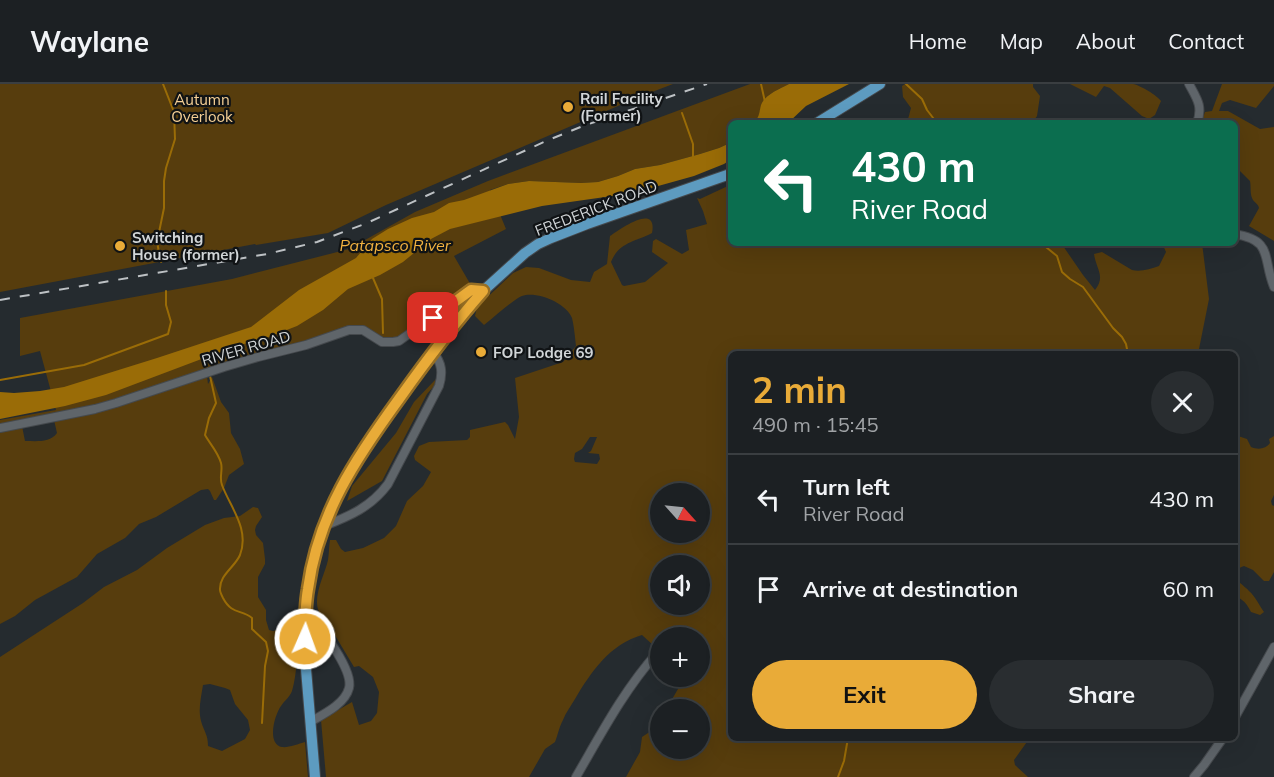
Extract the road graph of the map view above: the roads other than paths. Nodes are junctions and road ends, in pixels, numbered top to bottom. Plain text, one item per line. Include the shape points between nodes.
1 (880, 84) edge
2 (1189, 84) edge
3 (822, 120) edge
4 (1198, 120) edge
5 (728, 175) edge
6 (1238, 235) edge
7 (1274, 287) edge
8 (483, 291) junction
9 (433, 352) junction
10 (0, 428) edge
11 (324, 526) junction
12 (306, 610) junction
13 (1274, 647) edge
14 (650, 661) edge
15 (1238, 712) edge
16 (310, 722) junction
17 (1221, 741) edge
18 (315, 777) edge
19 (576, 777) edge
20 (1194, 777) edge

1 - 3 main road
2 - 4 street via 1200,105
5 - 8 main road, FREDERICK ROAD via 538,244
6 - 7 street via 1251,237 1263,247
8 - 9 main road, FREDERICK ROAD
8 - 10 street, RIVER ROAD via 471,290 411,334 393,342 382,342 363,330 349,330 224,366 116,404
9 - 11 main road, FREDERICK ROAD via 359,456
9 - 11 street via 441,367 439,386 388,484 364,507
11 - 12 main road, FREDERICK ROAD via 312,567
12 - 16 main road, FREDERICK ROAD
12 - 16 street via 325,633 350,680 343,699
13 - 15 street
14 - 19 street via 625,693
16 - 18 main road, FREDERICK ROAD
17 - 20 street

